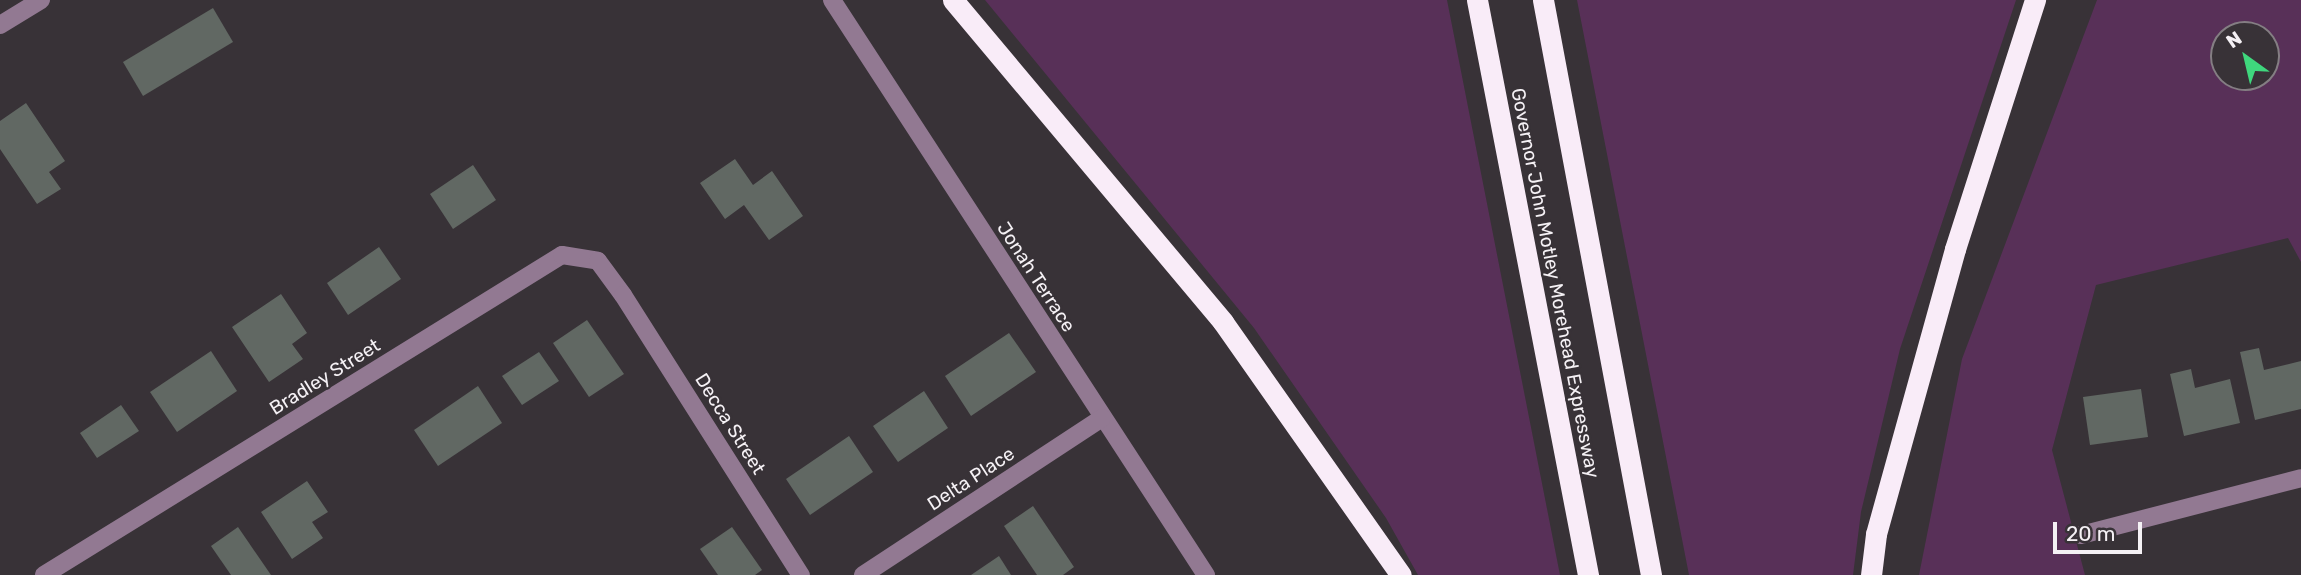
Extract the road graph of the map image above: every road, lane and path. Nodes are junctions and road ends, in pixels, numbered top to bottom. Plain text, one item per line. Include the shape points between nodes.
1 (41, 0) edge
2 (832, 0) edge
3 (953, 0) edge
4 (1477, 0) edge
5 (1543, 0) edge
6 (2035, 0) edge
7 (0, 24) edge
8 (623, 295) joint
9 (1102, 418) junction
10 (2301, 478) edge
11 (2081, 535) dead end
12 (44, 575) edge
13 (801, 575) edge
14 (863, 575) edge
15 (1206, 575) edge
16 (1401, 575) edge
17 (1588, 575) edge
18 (1651, 575) edge
19 (1871, 575) edge

1 - 7 street
2 - 9 street, Jonah Terrace
3 - 16 highway via 1223,322
4 - 17 highway, Governor John Motley Morehead Expressway
5 - 18 highway, Governor John Motley Morehead Expressway
6 - 19 highway via 1955,249 1876,534
8 - 12 street, Bradley Street via 598,261 562,255
8 - 13 street, Decca Street
9 - 14 street, Delta Place
9 - 15 street, Jonah Terrace
10 - 11 street

